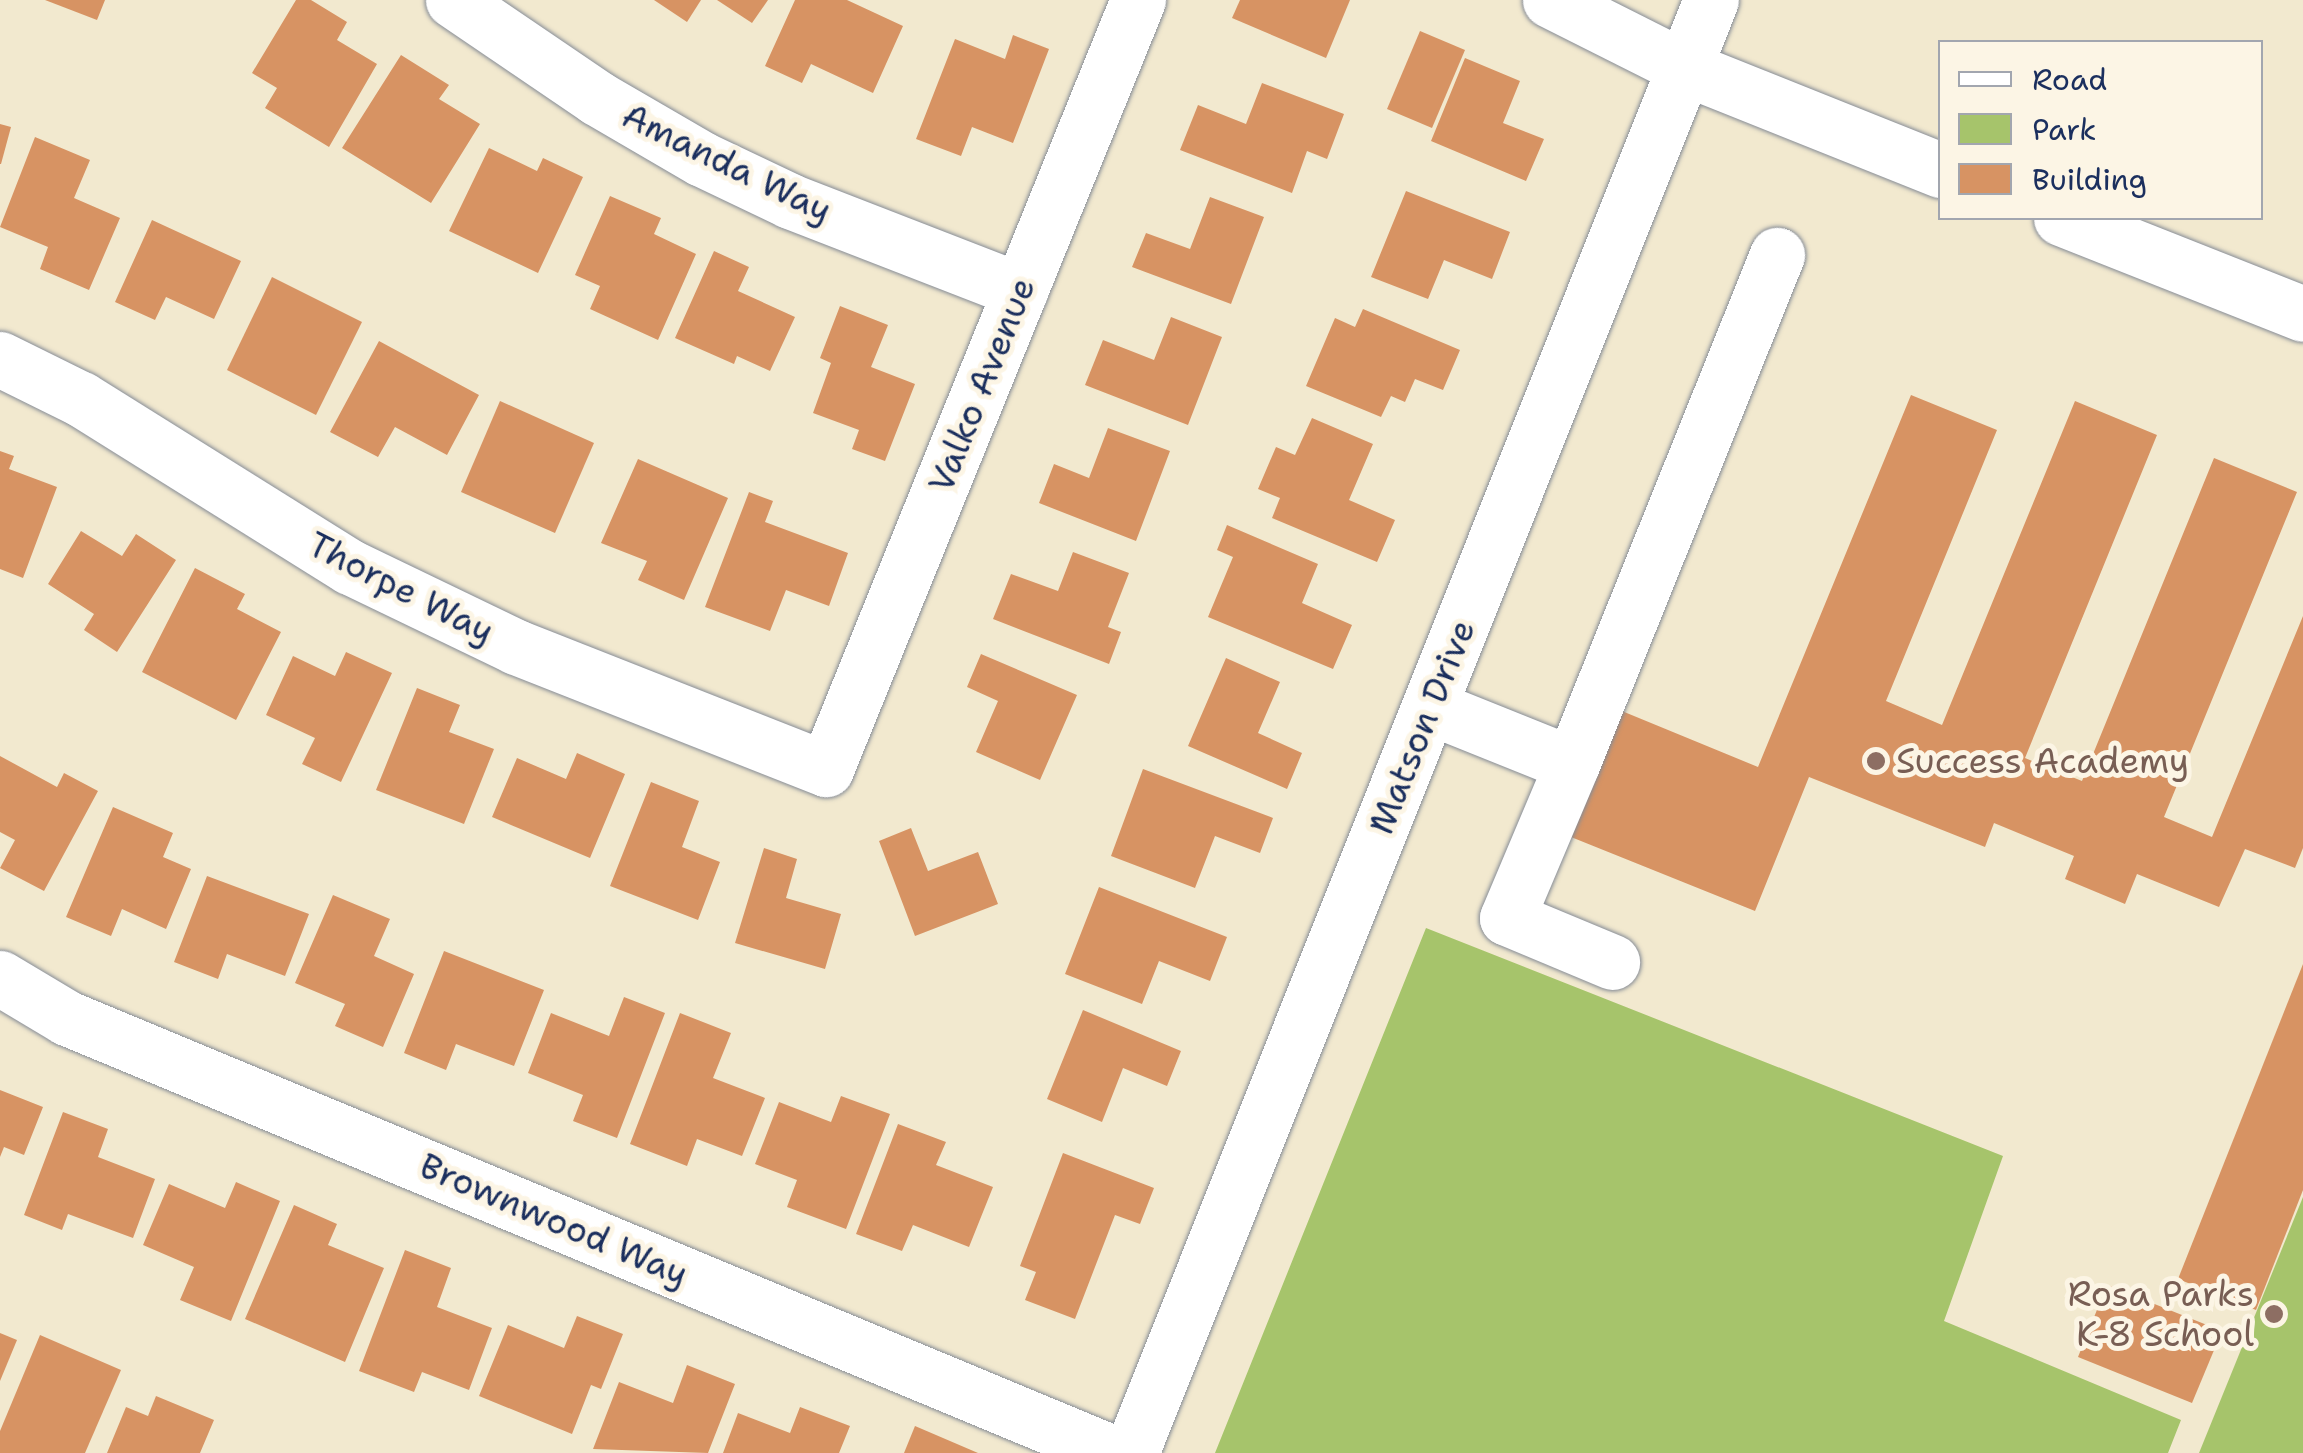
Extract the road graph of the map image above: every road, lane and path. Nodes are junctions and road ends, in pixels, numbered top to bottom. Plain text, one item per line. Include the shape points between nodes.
1 (452, 0) edge
2 (1138, 0) edge
3 (1550, 0) edge
4 (1711, 0) edge
5 (1685, 68) junction
6 (1938, 169) edge
7 (2066, 220) edge
8 (1777, 256) dead end
9 (1020, 290) junction
10 (2303, 314) edge
11 (0, 359) edge
12 (1430, 708) junction
13 (1572, 764) junction
14 (826, 769) joint
15 (1612, 962) dead end
16 (0, 978) edge
17 (1113, 1453) edge
18 (1132, 1453) edge

1 - 9 street, Amanda Way via 596,98 702,159
2 - 9 street, Valko Avenue
3 - 5 street
4 - 5 street, Matson Drive
5 - 6 street
5 - 12 street, Matson Drive
7 - 10 street
8 - 13 street
9 - 14 street, Valko Avenue
11 - 14 street, Thorpe Way via 81,398 350,566 516,647
12 - 13 street
12 - 18 street, Matson Drive
13 - 15 street via 1507,918
16 - 17 street, Brownwood Way via 68,1018

